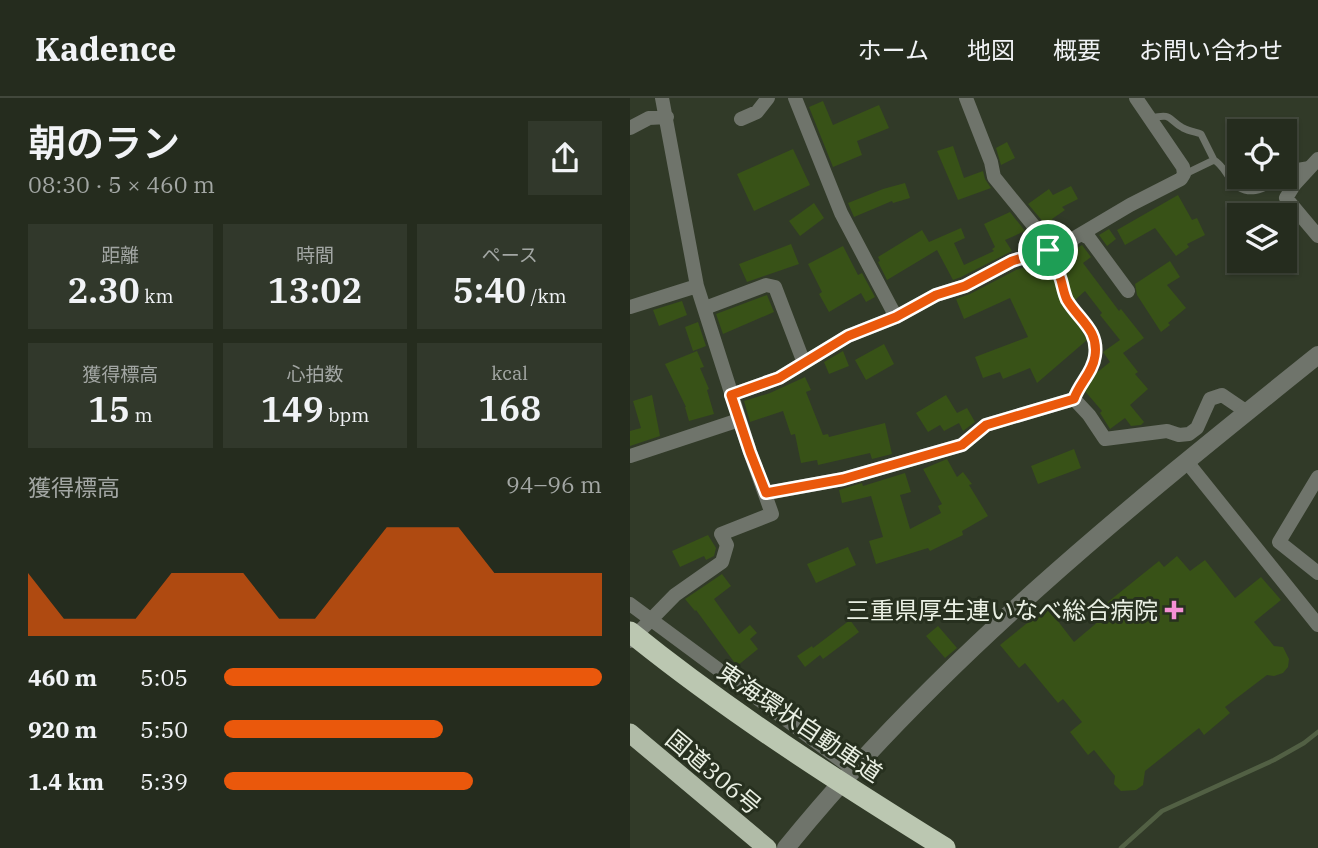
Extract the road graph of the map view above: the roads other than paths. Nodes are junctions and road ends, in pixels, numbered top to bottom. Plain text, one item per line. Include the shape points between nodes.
1 (662, 98) edge
2 (768, 98) edge
3 (795, 98) edge
4 (966, 98) edge
5 (1136, 98) edge
6 (667, 117) junction
7 (1151, 118) junction
8 (741, 119) dead end
9 (630, 128) edge
10 (1214, 160) junction
11 (1315, 162) edge
12 (1297, 168) edge
13 (1184, 174) junction
14 (1227, 174) edge
15 (1240, 189) edge
16 (1265, 189) edge
17 (1083, 235) junction
18 (1318, 236) edge
19 (1048, 252) junction
20 (697, 286) junction
21 (1128, 291) dead end
22 (630, 307) edge
23 (705, 308) junction
24 (896, 317) junction
25 (1318, 355) edge
26 (804, 363) junction
27 (731, 395) junction
28 (1074, 399) junction
29 (1247, 412) junction
30 (739, 420) junction
31 (630, 456) edge
32 (1187, 462) junction
33 (1318, 477) edge
34 (766, 493) junction
35 (1318, 573) edge
36 (630, 604) edge
37 (650, 620) junction
38 (1318, 625) edge
39 (630, 632) edge
40 (630, 641) edge
41 (630, 733) edge
42 (854, 770) junction
43 (767, 848) edge
44 (786, 848) edge
45 (945, 848) edge

1 - 6 street
2 - 8 street via 757,112
3 - 24 street via 841,213
4 - 19 street via 994,177 1042,236
5 - 7 street
6 - 9 street via 649,118
6 - 20 street
7 - 10 lane via 1163,115 1201,134
7 - 13 street
10 - 13 lane
10 - 14 lane
11 - 12 lane
11 - 18 street via 1286,198
13 - 17 street
15 - 16 lane
17 - 19 street
17 - 21 street
19 - 24 street via 1012,261
19 - 28 lane via 1068,302 1092,331 1096,347 1092,368
20 - 22 street
20 - 23 street
23 - 26 street via 766,285 775,287
23 - 27 street
24 - 26 street via 848,336
25 - 29 street
26 - 27 street via 779,378
27 - 30 street
28 - 29 street via 1105,439 1167,431 1189,434 1197,428 1210,399 1222,395
28 - 34 street via 986,425 962,445 843,479
29 - 32 street
30 - 31 street
30 - 34 street
32 - 38 street
32 - 42 street via 1007,616
33 - 35 street via 1279,542
34 - 37 street via 772,514 721,534 727,545 722,562 675,595
36 - 37 street
37 - 40 street
37 - 42 street
39 - 45 highway, 東海環状自動車道, bridge via 750,722
41 - 43 highway, 国道306号
42 - 44 street

